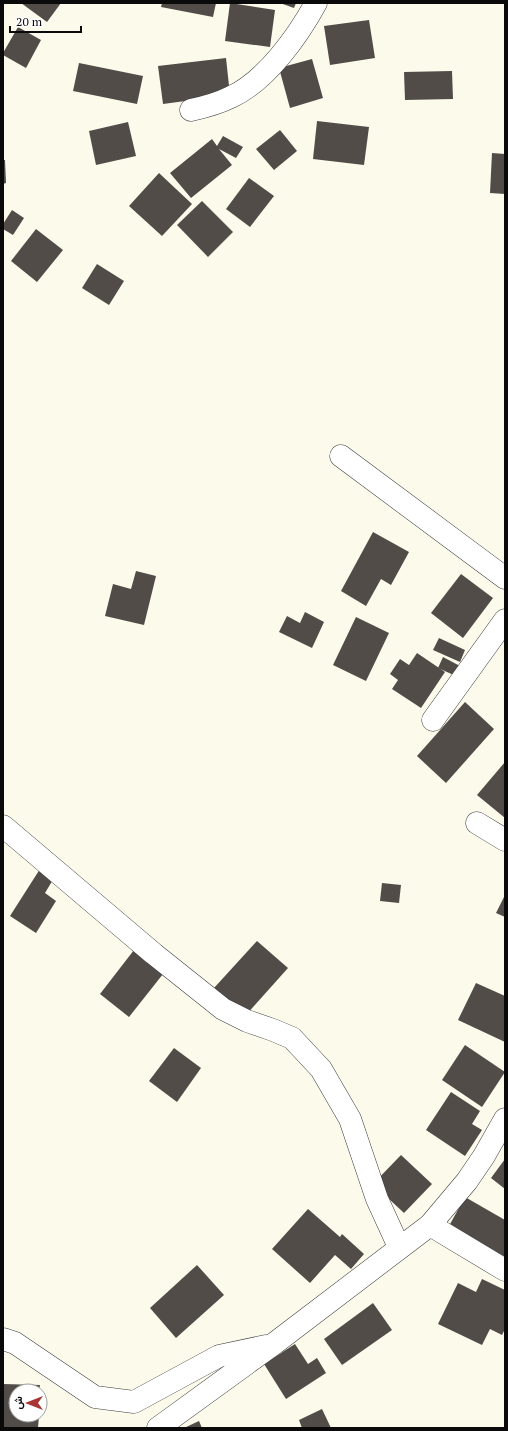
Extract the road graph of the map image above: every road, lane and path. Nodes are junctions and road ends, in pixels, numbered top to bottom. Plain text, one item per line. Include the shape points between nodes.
1 (316, 3) edge
2 (191, 110) dead end
3 (340, 456) dead end
4 (505, 578) edge
5 (505, 620) edge
6 (433, 720) dead end
7 (477, 823) dead end
8 (3, 826) edge
9 (505, 840) edge
10 (505, 1119) edge
11 (430, 1225) junction
12 (399, 1247) junction
13 (505, 1270) edge
14 (3, 1339) edge
15 (276, 1343) junction
16 (158, 1428) edge

1 - 2 street via 291,42 260,78 232,97
3 - 4 street
5 - 6 street
7 - 9 street
8 - 12 street via 223,1009 247,1022 292,1038 321,1069 350,1119 377,1199
10 - 11 street via 467,1181
11 - 12 street
11 - 13 street
12 - 15 street
14 - 15 street via 14,1343 95,1397 134,1402 219,1356
15 - 16 street

